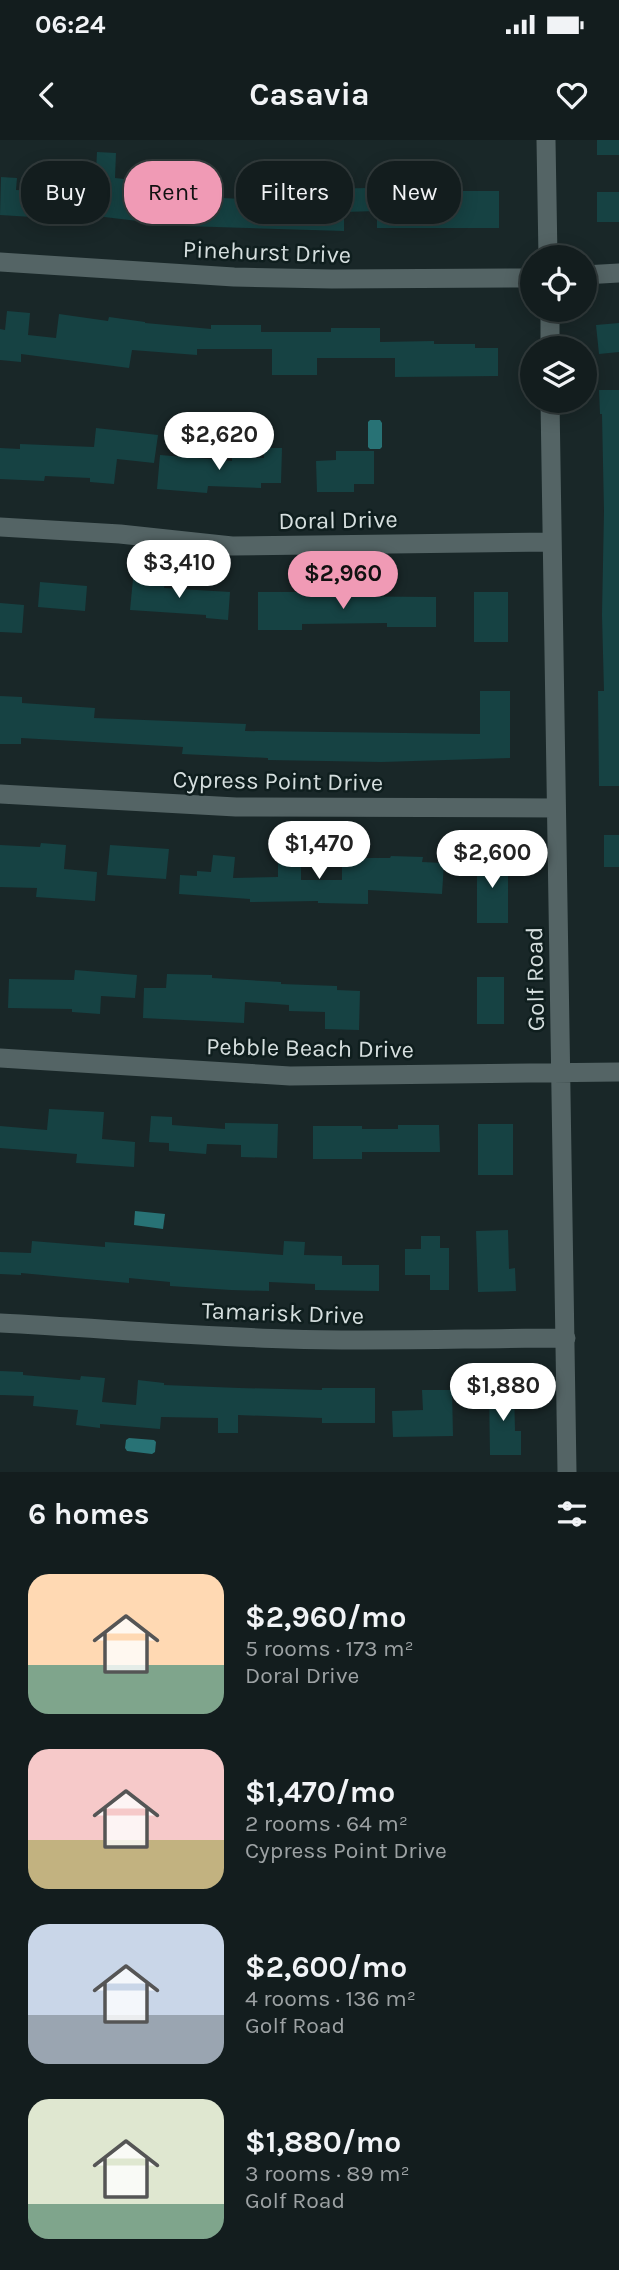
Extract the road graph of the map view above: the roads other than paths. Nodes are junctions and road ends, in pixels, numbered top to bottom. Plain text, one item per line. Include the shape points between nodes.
1 (546, 140) edge
2 (548, 245) edge
3 (0, 262) edge
4 (619, 273) edge
5 (597, 274) edge
6 (520, 278) edge
7 (551, 413) edge
8 (0, 527) edge
9 (552, 542) junction
10 (0, 793) edge
11 (556, 808) junction
12 (0, 1058) edge
13 (619, 1072) edge
14 (561, 1073) junction
15 (0, 1323) edge
16 (566, 1338) junction
17 (567, 1472) edge

1 - 2 street
3 - 6 street, Pinehurst Drive via 234,277
4 - 5 street
7 - 9 street, Golf Road
8 - 9 street, Doral Drive via 232,546
9 - 11 street, Golf Road
10 - 11 street, Cypress Point Drive via 236,807
11 - 14 street, Golf Road
12 - 14 street, Pebble Beach Drive via 290,1076
13 - 14 street, Pebble Beach Drive
14 - 16 street, Golf Road
15 - 16 street, Tamarisk Drive via 289,1339
16 - 17 street, Golf Road

